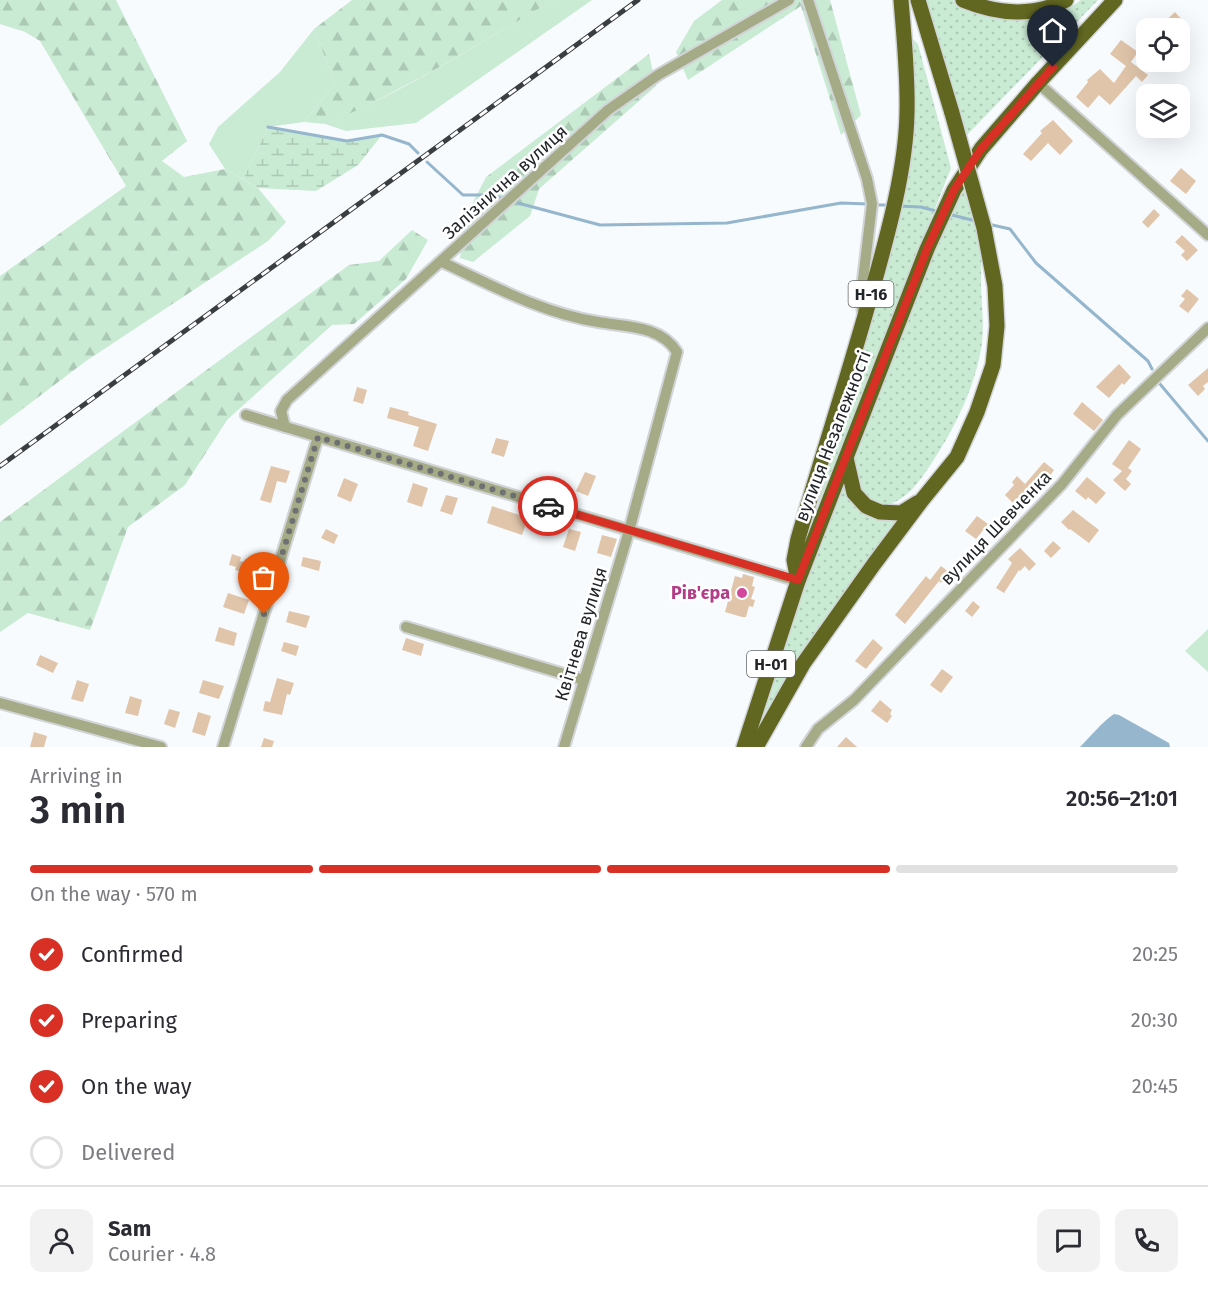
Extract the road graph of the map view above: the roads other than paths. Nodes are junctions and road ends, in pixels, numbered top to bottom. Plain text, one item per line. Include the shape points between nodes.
1 (789, 0) edge
2 (808, 0) edge
3 (901, 0) edge
4 (918, 0) edge
5 (963, 0) edge
6 (1066, 0) edge
7 (1115, 0) edge
8 (1038, 83) junction
9 (1208, 235) edge
10 (442, 262) junction
11 (864, 321) junction
12 (1208, 328) edge
13 (246, 415) dead end
14 (285, 427) junction
15 (318, 437) junction
16 (846, 458) junction
17 (922, 500) junction
18 (628, 531) junction
19 (798, 580) junction
20 (406, 627) dead end
21 (584, 680) junction
22 (0, 703) edge
23 (161, 747) edge
24 (223, 747) edge
25 (564, 747) edge
26 (744, 747) edge
27 (756, 747) edge
28 (806, 747) edge

1 - 10 street, Залізнична вулиця via 658,75 608,110
2 - 11 street via 872,204 861,297
3 - 11 main road, Н-16 via 907,115 890,222
4 - 17 main road, bridge via 984,228 995,286 997,326 993,365 977,412 957,457
5 - 6 main road via 1010,13 1037,11
7 - 8 main road, Н-01
8 - 9 street
8 - 16 main road, вулиця Незалежності / Н-01 via 981,149 954,190
10 - 14 street, Залізнична вулиця via 287,400 281,411
10 - 18 street, Квітнева вулиця via 538,307 597,322 634,326 670,341 677,352
11 - 19 main road, Н-16 via 798,539
12 - 28 street, вулиця Шевченка via 1117,415 1062,484 854,699 818,729
13 - 14 street
14 - 15 street
15 - 18 street
15 - 24 street
16 - 17 main road via 854,493 867,506 880,512 901,513
16 - 19 main road, вулиця Незалежності / Н-01
17 - 27 main road via 803,664
18 - 19 street
18 - 21 street, Квітнева вулиця
19 - 26 main road, вулиця Незалежності / Н-01
20 - 21 street
21 - 25 street, Квітнева вулиця
22 - 23 street

